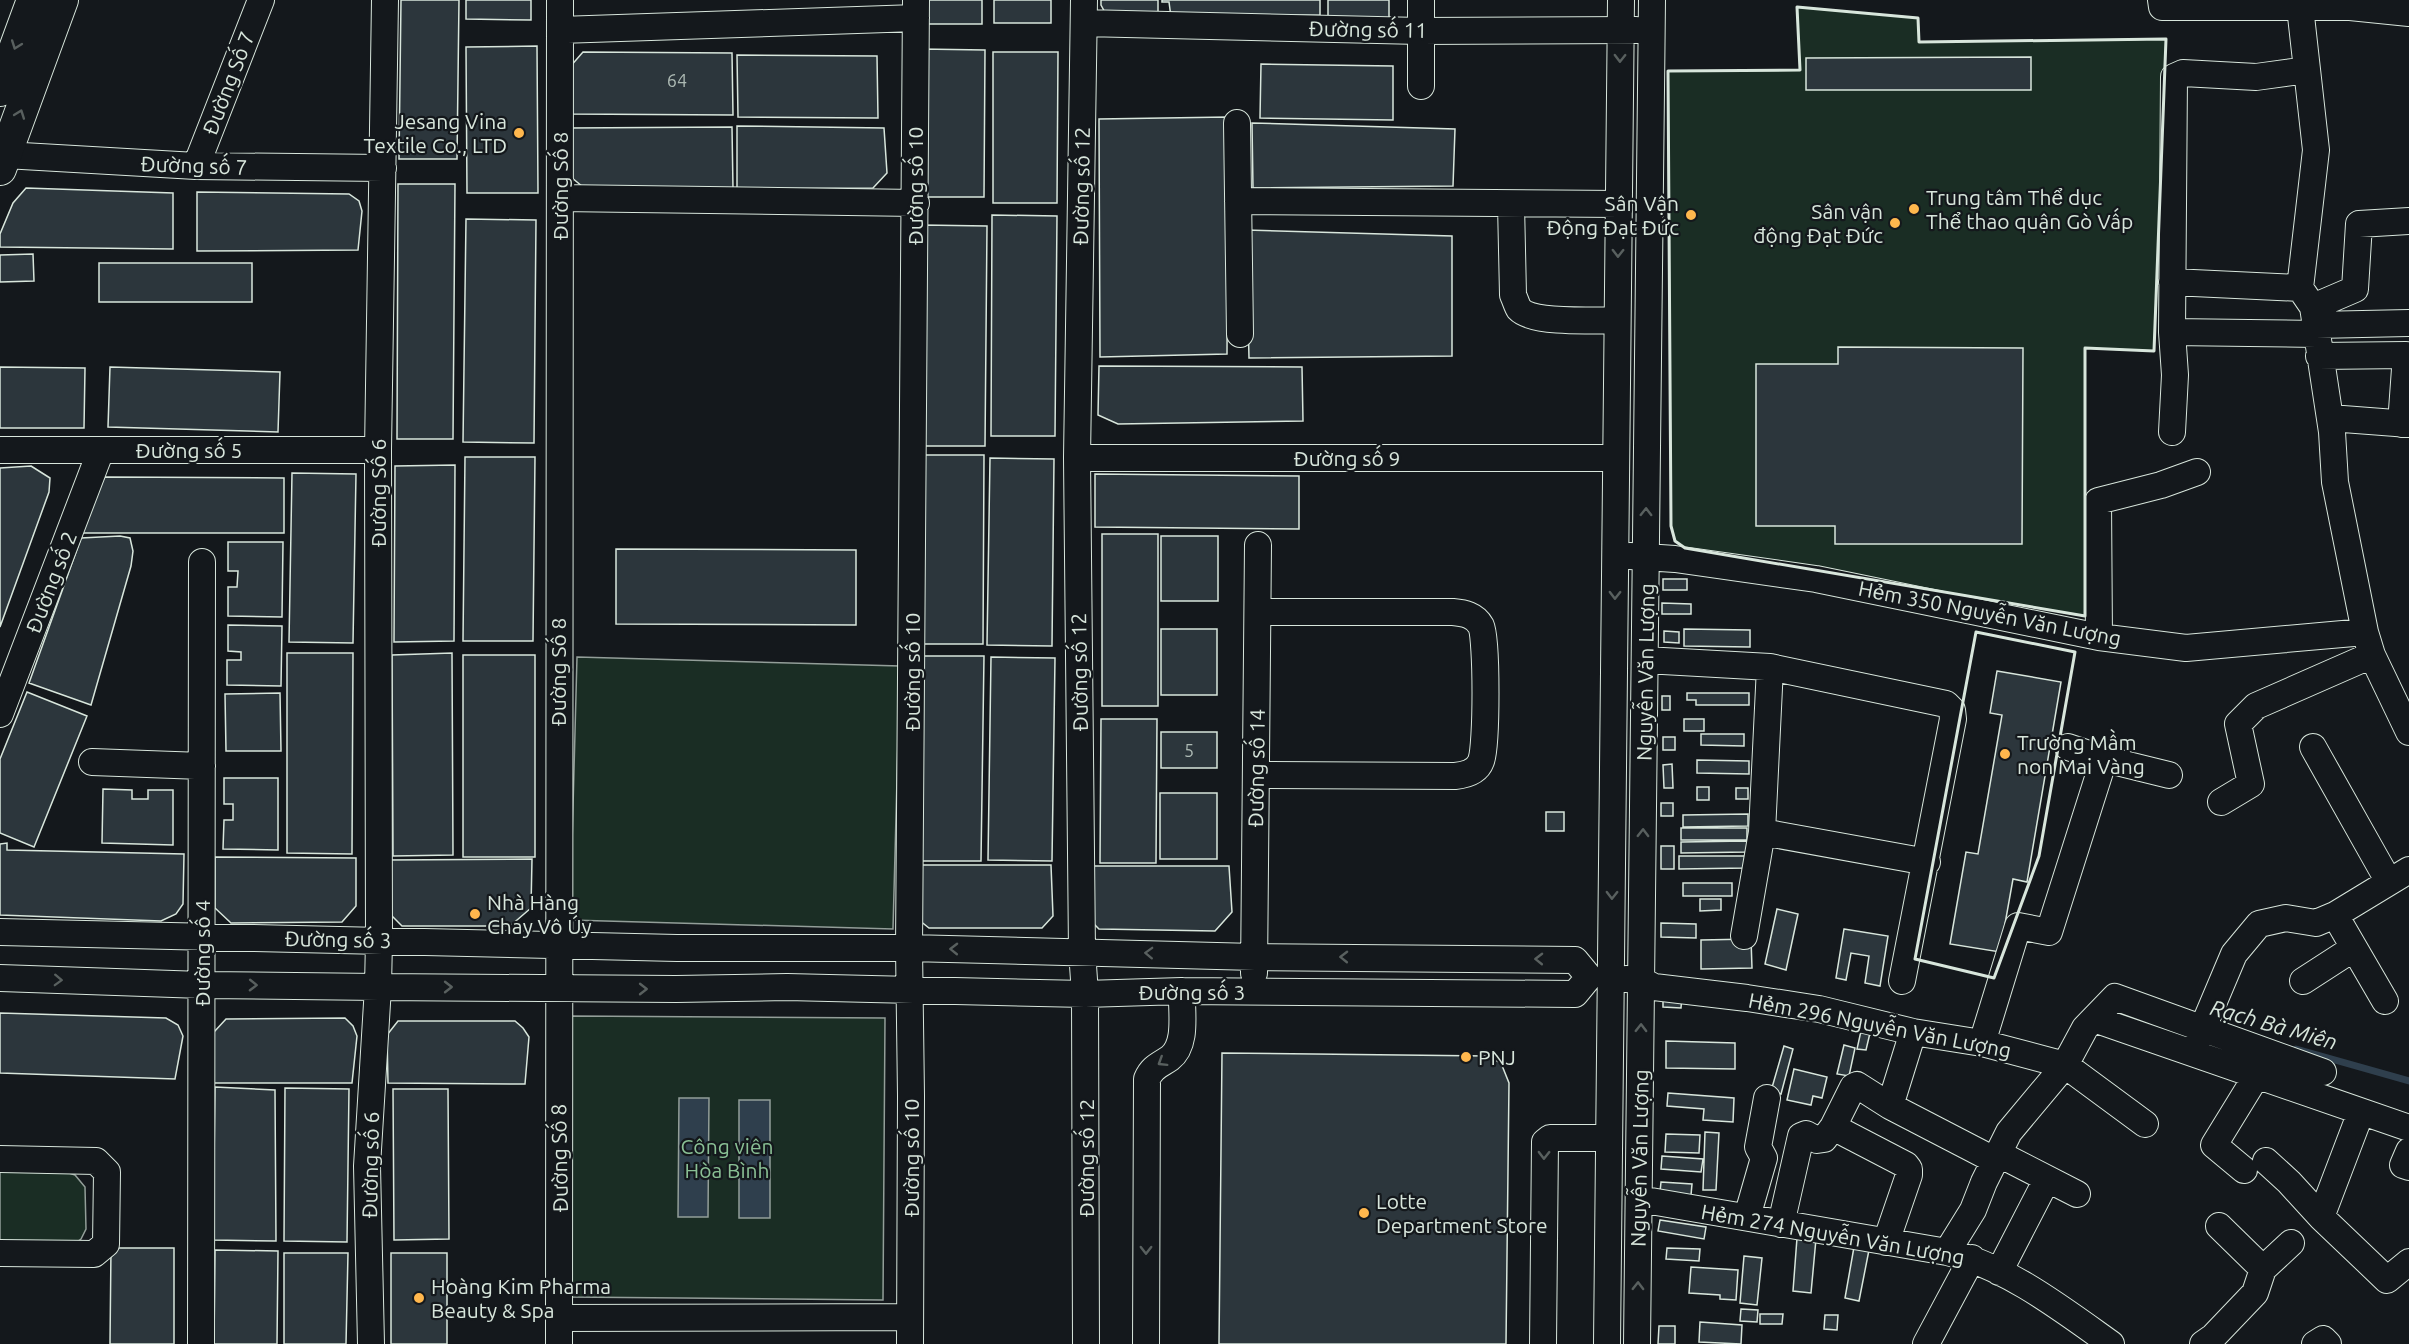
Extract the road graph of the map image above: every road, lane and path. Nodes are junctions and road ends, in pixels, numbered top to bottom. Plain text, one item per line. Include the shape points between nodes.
1 (62, 0) edge
2 (261, 0) edge
3 (385, 0) edge
4 (560, 0) edge
5 (1421, 0) edge
6 (1621, 0) edge
7 (1652, 0) edge
8 (2161, 0) edge
9 (25, 2) edge
10 (2351, 4) edge
11 (2300, 8) junction
12 (916, 9) edge
13 (1084, 12) edge
14 (2409, 13) edge
15 (1620, 29) junction
16 (560, 30) junction
17 (1652, 30) junction
18 (1420, 31) junction
19 (2307, 70) junction
20 (1421, 86) dead end
21 (0, 90) edge
22 (1237, 123) dead end
23 (3, 162) edge
24 (196, 166) junction
25 (383, 168) junction
26 (560, 198) junction
27 (1238, 201) junction
28 (916, 203) junction
29 (1511, 204) junction
30 (1618, 204) junction
31 (2409, 221) edge
32 (2172, 282) junction
33 (1617, 320) junction
34 (2313, 322) junction
35 (2409, 323) edge
36 (2172, 332) junction
37 (1240, 334) dead end
38 (2330, 418) junction
39 (2405, 424) edge
40 (2172, 432) dead end
41 (0, 450) edge
42 (101, 450) junction
43 (378, 450) junction
44 (1077, 458) junction
45 (1616, 458) junction
46 (2197, 472) dead end
47 (1258, 545) dead end
48 (1615, 556) junction
49 (1646, 556) junction
50 (202, 562) dead end
51 (1258, 612) junction
52 (2099, 637) junction
53 (2369, 644) junction
54 (1645, 660) junction
55 (1770, 667) junction
56 (0, 714) edge
57 (2409, 732) edge
58 (2068, 747) dead end
59 (2313, 747) dead end
60 (2104, 759) junction
61 (92, 762) dead end
62 (202, 766) junction
63 (1256, 775) junction
64 (2169, 775) dead end
65 (2221, 802) dead end
66 (1762, 832) junction
67 (1927, 862) junction
68 (2399, 876) edge
69 (2335, 915) junction
70 (0, 932) edge
71 (1744, 936) dead end
72 (202, 937) junction
73 (379, 940) junction
74 (558, 945) junction
75 (788, 947) junction
76 (677, 948) junction
77 (909, 948) junction
78 (2354, 948) junction
79 (1082, 951) junction
80 (1255, 957) junction
81 (0, 978) edge
82 (1600, 978) junction
83 (1641, 980) junction
84 (1902, 981) dead end
85 (2303, 981) dead end
86 (202, 985) junction
87 (378, 987) junction
88 (787, 987) junction
89 (559, 988) junction
90 (676, 989) junction
91 (909, 991) junction
92 (1182, 991) junction
93 (1254, 992) junction
94 (1085, 994) junction
95 (2385, 1001) dead end
96 (2094, 1019) junction
97 (2202, 1029) junction
98 (1913, 1032) junction
99 (1982, 1043) junction
100 (2192, 1053) junction
101 (2065, 1065) junction
102 (2323, 1072) dead end
103 (2257, 1075) junction
104 (1767, 1098) dead end
105 (1890, 1106) junction
106 (2361, 1112) junction
107 (2145, 1124) dead end
108 (1833, 1127) junction
109 (2409, 1128) edge
110 (1609, 1138) junction
111 (2409, 1151) edge
112 (1997, 1157) junction
113 (0, 1159) edge
114 (2409, 1167) edge
115 (2047, 1179) junction
116 (2077, 1194) dead end
117 (1639, 1199) junction
118 (1747, 1217) junction
119 (2321, 1217) junction
120 (1781, 1224) junction
121 (2219, 1226) dead end
122 (1886, 1242) junction
123 (2291, 1243) dead end
124 (1947, 1252) junction
125 (0, 1253) edge
126 (1972, 1258) junction
127 (2409, 1262) edge
128 (2263, 1269) junction
129 (1999, 1272) junction
130 (910, 1317) junction
131 (559, 1318) junction
132 (201, 1344) edge
133 (371, 1344) edge
134 (559, 1344) edge
135 (910, 1344) edge
136 (1086, 1344) edge
137 (1146, 1344) edge
138 (1543, 1344) edge
139 (1607, 1344) edge
140 (1637, 1344) edge
141 (1926, 1344) edge
142 (2111, 1344) edge
143 (2203, 1344) edge
144 (2315, 1344) edge
145 (2328, 1344) edge

23 -> 1 main road
2 - 24 street, Đường Số 7
3 - 25 street, Đường Số 6
4 - 16 street, Đường Số 8
5 - 18 street
6 - 15 street, Nguyễn Văn Lượng
7 - 17 street, Nguyễn Văn Lượng
8 - 11 street via 2162,7
9 -> 21 main road
10 - 11 street
10 - 14 street
11 - 19 street
12 - 16 street
12 - 28 street, Đường số 10
13 - 18 street, Đường số 11
13 - 44 street, Đường số 12
15 - 17 street, Đường số 11
15 - 18 street, Đường số 11
15 -> 30 street, Nguyễn Văn Lượng
16 - 26 street, Đường Số 8
49 -> 17 street, Nguyễn Văn Lượng
18 - 20 street
19 - 32 street via 2256,77 2183,73 2174,77
19 - 34 street via 2316,150
22 - 27 street
23 - 24 street, Đường số 7
24 - 25 street, Đường số 7
25 - 43 street, Đường Số 6
26 - 28 street
26 - 74 street, Đường Số 8
27 - 29 street
27 - 37 street
28 - 77 street, Đường số 10
29 - 30 street
29 - 33 street via 1513,296 1519,309 1560,320
30 -> 33 street, Nguyễn Văn Lượng
31 - 34 street via 2359,225 2355,289
32 - 34 street
32 - 36 street
33 - 45 street, Nguyễn Văn Lượng
34 - 35 street
34 - 36 street
34 - 38 street
34 - 39 street via 2406,355
36 - 40 street
38 - 39 street
38 - 53 street via 2335,482
41 - 42 street, Đường số 5
42 - 43 street, Đường số 5
42 - 56 street, Đường số 2
43 - 73 street, Đường Số 6
44 - 45 street, Đường số 9
44 - 79 street, Đường số 12
45 - 48 street, Nguyễn Văn Lượng
46 - 52 street via 2098,501
47 - 51 street, Đường số 14
48 - 49 street, Hẻm 350 Nguyễn Văn Lượng
48 -> 82 street, Nguyễn Văn Lượng
49 - 52 street, Hẻm 350 Nguyễn Văn Lượng via 1816,579
49 - 54 street, Nguyễn Văn Lượng
50 - 62 street, Đường số 4
51 - 63 street, Đường số 14
51 - 63 street via 1467,614 1482,628 1485,674 1483,752 1477,767 1470,772 1455,776
52 - 53 street, Hẻm 350 Nguyễn Văn Lượng via 2186,648
53 - 57 street
53 - 65 street via 2256,706 2238,724 2250,784
54 - 55 street
83 -> 54 street, Nguyễn Văn Lượng
55 - 66 street
55 - 67 street via 1946,704 1953,710
58 - 60 street
59 - 68 street
60 - 64 street
60 - 99 street via 2049,932 2018,926
61 - 62 street
62 - 72 street, Đường số 4
63 - 80 street, Đường số 14
66 - 67 street
66 - 71 street
67 - 84 street
68 - 69 street
69 - 78 street
69 - 97 street via 2316,924 2286,918 2259,924 2234,954
70 - 72 street, Đường số 3
72 - 73 street, Đường số 3
72 - 86 street, Đường số 4
73 - 74 street, Đường số 3
73 - 87 street, Đường Số 6
74 - 76 street, Đường số 3
74 - 89 street, Đường Số 8
75 - 76 street, Đường số 3
75 - 77 street, Đường số 3
75 - 88 street
76 - 90 street
79 -> 77 street, Đường số 3
77 - 91 street, Đường số 10
78 - 85 street
78 - 95 street
80 -> 79 street, Đường số 3
79 - 94 street, Đường số 12
82 -> 80 street, Đường số 3 via 1575,960
80 - 93 street, Đường số 14
81 -> 86 street, Đường số 3
82 - 83 street, Hẻm 296 Nguyễn Văn Lượng
82 - 93 street, Đường số 3 via 1575,994
82 - 110 street, Nguyễn Văn Lượng
83 - 98 street, Hẻm 296 Nguyễn Văn Lượng via 1654,987 1819,1010
117 -> 83 street, Nguyễn Văn Lượng
86 -> 87 street, Đường số 3
86 - 132 street, Đường số 4
87 -> 89 street, Đường số 3
87 - 133 street, Đường số 6 via 367,1166
88 - 90 street, Đường số 3
88 - 91 street, Đường số 3
89 -> 90 street, Đường số 3
89 - 131 street, Đường Số 8
91 - 94 street, Đường số 3
91 - 130 street, Đường số 10
92 - 93 street, Đường số 3
92 - 94 street, Đường số 3
92 -> 137 street via 1181,1045 1151,1070 1147,1079
94 - 136 street, Đường số 12
96 - 97 street via 2115,997
96 - 100 street
96 - 101 street
97 - 100 street
97 - 102 street
98 - 99 street, Hẻm 296 Nguyễn Văn Lượng
98 - 105 street
99 - 101 street, Hẻm 296 Nguyễn Văn Lượng
100 - 103 street
101 - 107 street
101 - 112 street via 2009,1132
103 - 106 street
103 - 119 street via 2214,1145 2289,1182
104 - 118 street via 1758,1147 1764,1158
105 - 108 street via 1860,1085 1853,1087
105 - 112 street
106 - 109 street
106 - 119 street
108 - 120 street via 1821,1140 1801,1136
108 - 122 street via 1909,1169
110 -> 138 street via 1545,1140
110 - 139 street, Nguyễn Văn Lượng
111 - 114 street via 2403,1165
112 - 115 street
112 - 124 street via 1973,1210
113 - 125 street via 96,1161 107,1172 106,1244 94,1254
115 - 116 street
115 - 129 street
117 - 118 street, Hẻm 274 Nguyễn Văn Lượng
140 -> 117 street, Nguyễn Văn Lượng
118 - 120 street, Hẻm 274 Nguyễn Văn Lượng
119 - 127 street via 2388,1280
120 - 122 street, Hẻm 274 Nguyễn Văn Lượng
121 - 128 street
122 - 124 street, Hẻm 274 Nguyễn Văn Lượng
123 - 128 street
124 - 126 street, Hẻm 274 Nguyễn Văn Lượng
126 - 129 street, Hẻm 274 Nguyễn Văn Lượng
126 - 141 street
128 - 143 street via 2254,1293
129 - 142 street, Hẻm 274 Nguyễn Văn Lượng
130 - 131 street
130 - 135 street, Đường số 10
131 - 134 street, Đường Số 8
144 - 145 street via 2323,1338

